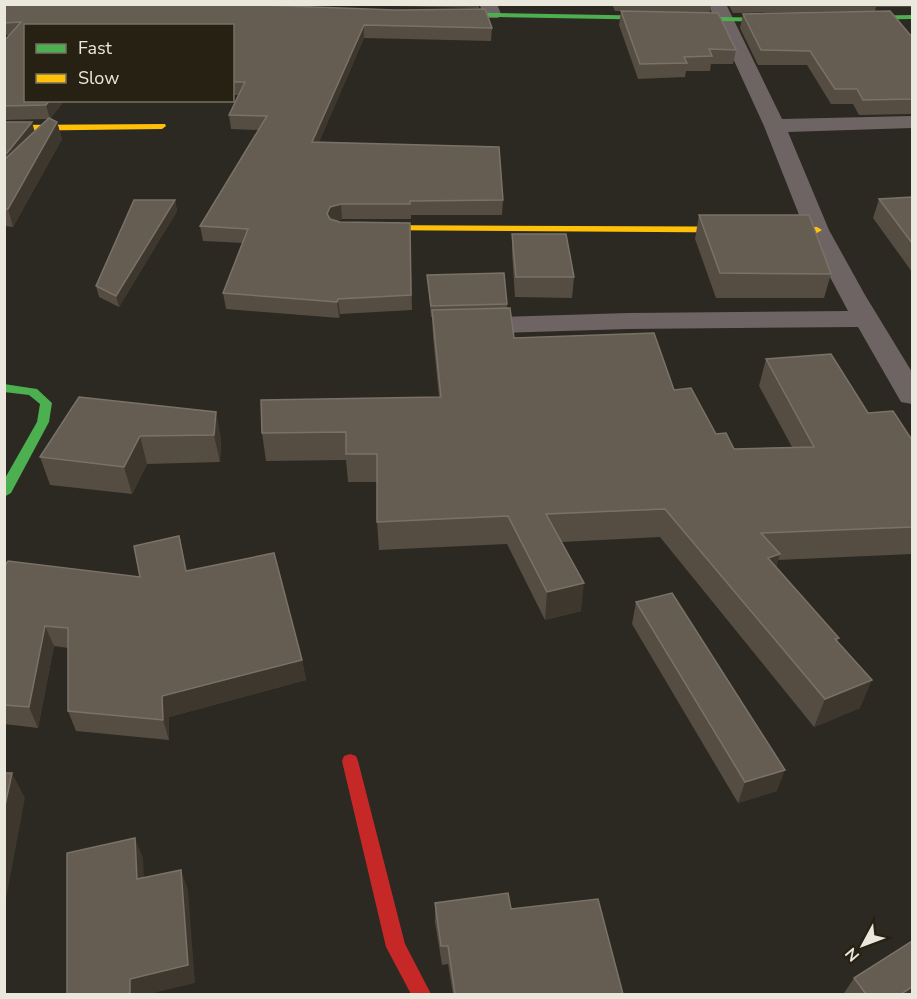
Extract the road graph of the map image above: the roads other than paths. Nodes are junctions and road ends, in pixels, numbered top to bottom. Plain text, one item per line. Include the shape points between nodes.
1 (490, 9) edge
2 (720, 12) edge
3 (428, 14) edge
4 (912, 17) edge
5 (834, 19) edge
6 (801, 20) edge
7 (912, 122) edge
8 (162, 126) dead end
9 (775, 126) junction
10 (4, 128) edge
11 (354, 228) edge
12 (817, 230) junction
13 (867, 319) junction
14 (445, 327) edge
15 (4, 388) edge
16 (912, 396) edge
17 (4, 493) edge
18 (350, 760) dead end
19 (421, 994) edge

1 - 2 street
1 - 3 street
2 - 6 street
2 - 9 street
4 - 5 street
7 - 9 street
8 - 10 street
9 - 12 street
11 - 12 street
12 - 13 street
13 - 14 street
13 - 16 street
15 - 17 street via 33,392 46,403 43,422
18 - 19 street via 396,947

